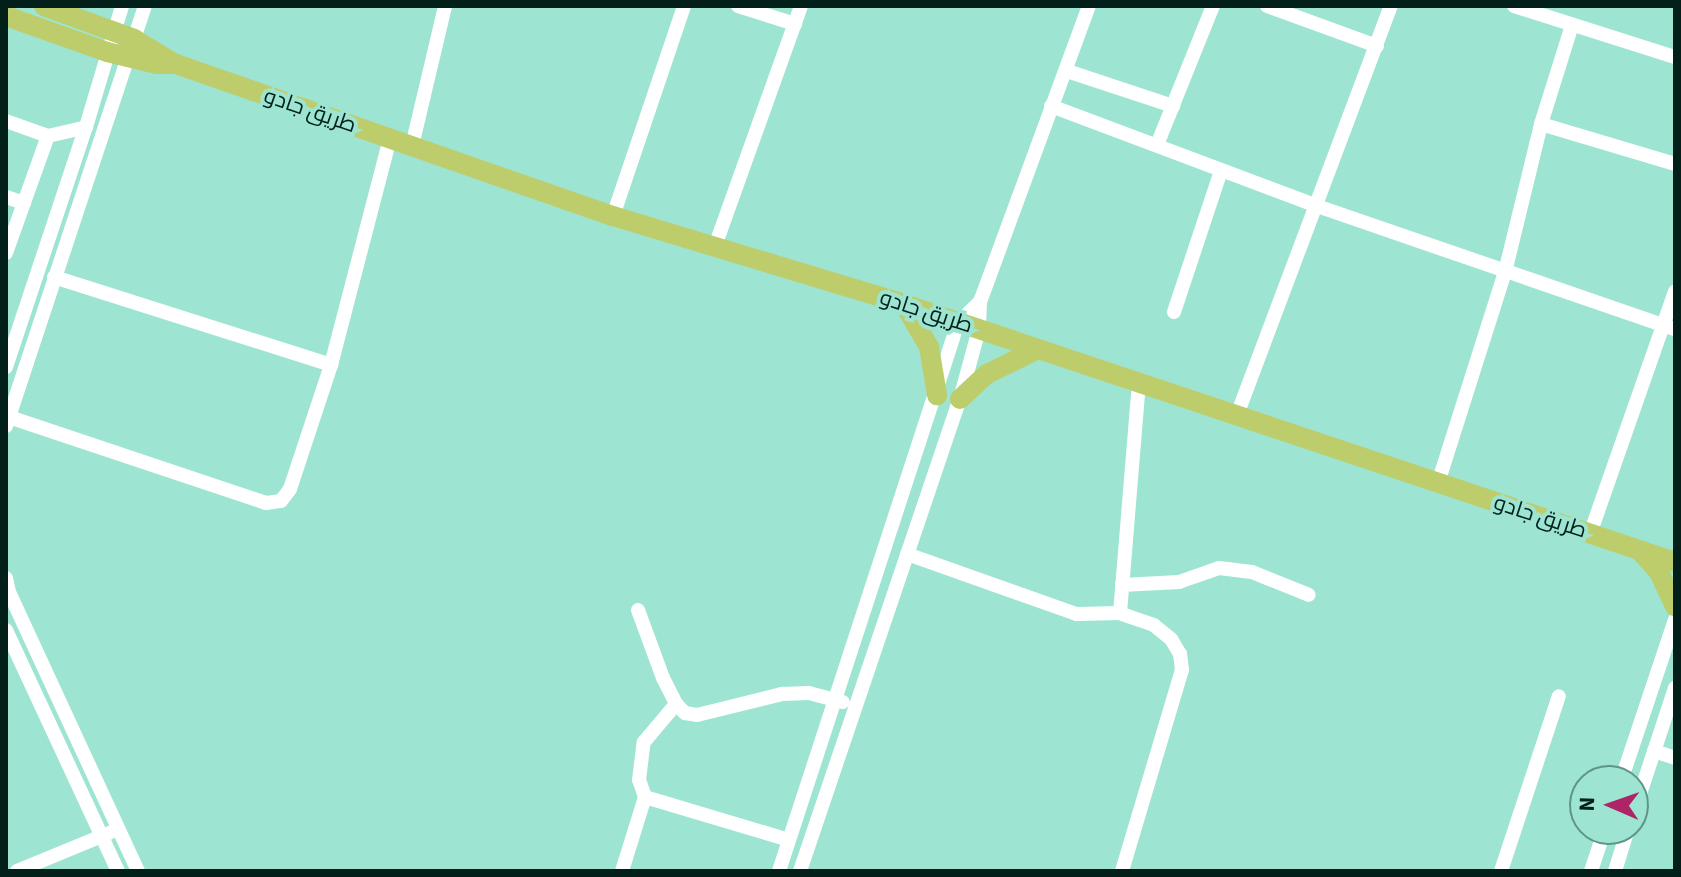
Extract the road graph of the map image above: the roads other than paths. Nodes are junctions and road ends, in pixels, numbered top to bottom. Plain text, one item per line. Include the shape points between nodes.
1 (44, 6) edge
2 (122, 6) edge
3 (145, 6) edge
4 (445, 6) edge
5 (684, 6) edge
6 (738, 6) edge
7 (801, 6) edge
8 (1089, 6) edge
9 (1213, 6) edge
10 (1267, 6) edge
11 (1391, 6) edge
12 (1514, 6) edge
13 (6, 16) edge
14 (795, 24) junction
15 (1572, 25) junction
16 (113, 31) junction
17 (1377, 46) junction
18 (131, 48) junction
19 (107, 52) junction
20 (1675, 57) edge
21 (1067, 71) junction
22 (1051, 106) junction
23 (1173, 106) junction
24 (6, 121) edge
25 (1541, 124) junction
26 (86, 127) junction
27 (48, 136) junction
28 (390, 138) junction
29 (1157, 145) junction
30 (412, 146) junction
31 (1675, 164) edge
32 (1221, 171) junction
33 (6, 197) edge
34 (24, 203) junction
35 (1317, 206) junction
36 (613, 216) junction
37 (9, 234) edge
38 (714, 249) junction
39 (6, 253) edge
40 (1506, 268) junction
41 (54, 277) junction
42 (1675, 291) edge
43 (980, 302) junction
44 (904, 304) junction
45 (1174, 312) dead end
46 (958, 323) junction
47 (1670, 327) edge
48 (979, 329) junction
49 (1036, 350) junction
50 (331, 365) junction
51 (6, 367) edge
52 (1139, 383) junction
53 (937, 395) junction
54 (960, 399) junction
55 (1237, 415) junction
56 (7, 422) edge
57 (1438, 483) junction
58 (1590, 534) junction
59 (1638, 549) junction
60 (907, 554) junction
61 (1675, 562) edge
62 (6, 578) edge
63 (1122, 585) junction
64 (1309, 595) dead end
65 (1675, 607) edge
66 (638, 610) dead end
67 (1120, 613) junction
68 (1675, 620) edge
69 (6, 630) edge
70 (1675, 688) edge
71 (1559, 696) dead end
72 (837, 700) junction
73 (676, 704) junction
74 (855, 706) junction
75 (1654, 751) junction
76 (1675, 758) edge
77 (1626, 765) edge
78 (1649, 766) edge
79 (645, 797) junction
80 (119, 829) junction
81 (102, 836) junction
82 (789, 840) junction
83 (1600, 845) edge
84 (1623, 845) edge
85 (17, 871) edge
86 (118, 871) edge
87 (138, 871) edge
88 (622, 871) edge
89 (779, 871) edge
90 (800, 871) edge
91 (1122, 871) edge
92 (1501, 871) edge
93 (1591, 871) edge
94 (1615, 871) edge

1 - 16 highway, طريق جادو
2 - 16 street
3 - 18 street
4 - 30 street
5 - 36 street
6 - 14 street
7 - 14 street
8 - 21 street
9 - 23 street
10 - 17 street
11 - 17 street
12 - 15 street
13 - 19 highway, طريق جادو
14 - 38 street
15 - 20 street
15 - 25 street
16 - 18 highway, طريق جادو
16 - 19 street
17 - 35 street
18 - 19 highway, طريق جادو
18 - 28 highway, طريق جادو
18 - 41 street
19 - 26 street
21 - 22 street
21 - 23 street
22 - 29 street
22 - 43 street
23 - 29 street
24 - 27 street
25 - 31 street
25 - 40 street
26 - 27 street
26 - 51 street
27 - 34 street
28 - 30 highway, طريق جادو
28 - 50 street
29 - 32 street
30 - 36 highway, طريق جادو
32 - 35 street
32 - 45 street
33 - 34 street
34 - 37 street
35 - 40 street
35 - 55 street
36 - 38 highway, طريق جادو
37 - 39 street
38 - 44 highway, طريق جادو
40 - 47 street
40 - 57 street
41 - 50 street
41 - 56 street
42 - 47 street
43 - 46 street
43 - 48 street
44 - 46 highway, طريق جادو
44 - 53 highway via 929,347
46 - 48 highway, طريق جادو
46 - 53 street
47 - 58 street
48 - 49 highway, طريق جادو
48 - 54 street
49 - 52 highway, طريق جادو
49 - 54 highway via 987,374
50 - 56 street via 290,489 281,501 266,503
52 - 55 highway, طريق جادو
52 - 63 street
53 - 72 street
54 - 60 street
55 - 57 highway, طريق جادو
57 - 58 highway, طريق جادو
58 - 59 highway, طريق جادو
59 - 61 highway, طريق جادو
59 - 65 highway via 1659,572
60 - 67 street via 1076,614
60 - 74 street
62 - 80 street
63 - 64 street via 1179,582 1219,568 1252,572
63 - 67 street
66 - 73 street
67 - 91 street via 1154,625 1171,639 1182,670
68 - 77 street
69 - 81 street
70 - 75 street
71 - 92 street
72 - 73 street via 782,694 697,715
72 - 74 street
72 - 82 street
73 - 79 street via 644,742 639,780
74 - 90 street
75 - 76 street
75 - 78 street
79 - 82 street
79 - 88 street
80 - 81 street
80 - 87 street
81 - 85 street
81 - 86 street
82 - 89 street
83 - 93 street
84 - 94 street

